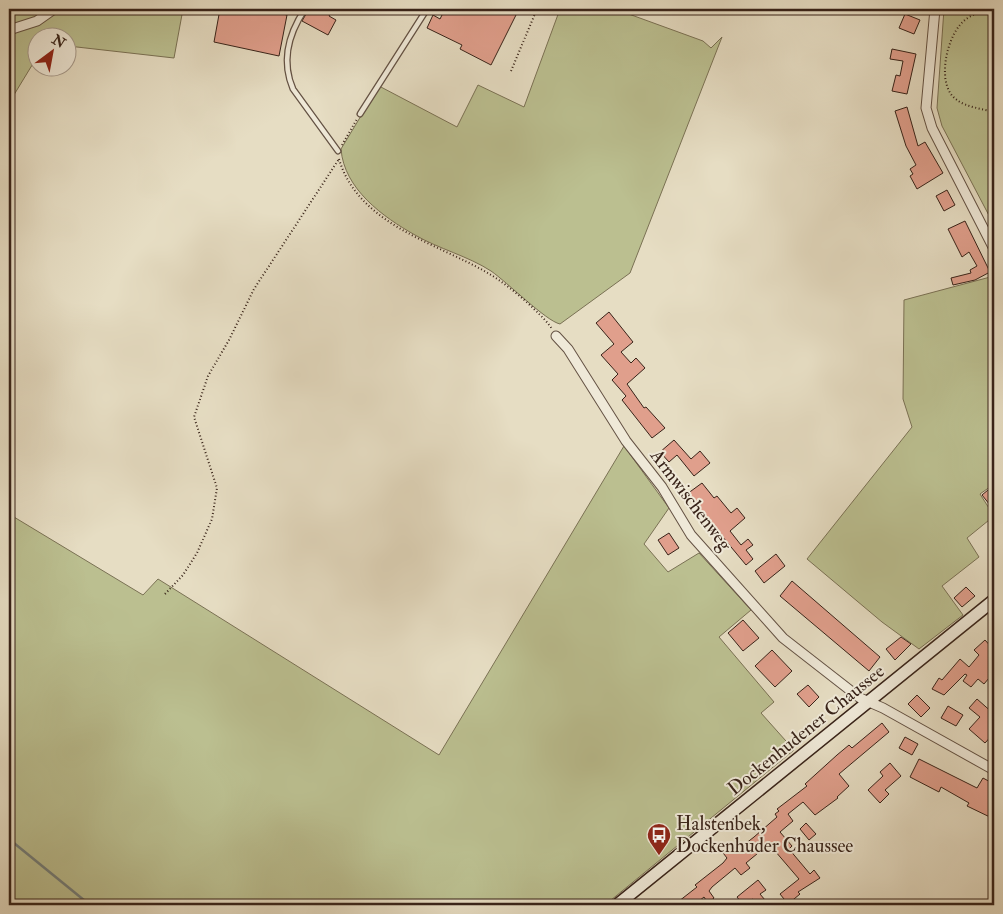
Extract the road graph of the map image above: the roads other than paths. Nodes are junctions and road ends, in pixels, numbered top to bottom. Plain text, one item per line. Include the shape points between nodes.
1 (54, 9) edge
2 (304, 9) edge
3 (428, 9) edge
4 (934, 9) edge
5 (9, 30) edge
6 (360, 114) road end
7 (338, 151) road end
8 (994, 249) edge
9 (556, 336) road end
10 (994, 600) edge
11 (868, 702) junction
12 (994, 770) edge
13 (617, 905) edge

1 - 5 street via 37,21
2 - 7 lane via 295,24 287,58 288,77 293,89
3 - 6 lane
4 - 8 street via 926,108 932,128
9 - 11 street, Armwischenweg via 568,349 626,441 662,487 691,534 783,638 846,689
10 - 11 main road, Dockenhudener Chaussee
11 - 12 street, Armwischenweg
11 - 13 main road, Dockenhudener Chaussee

